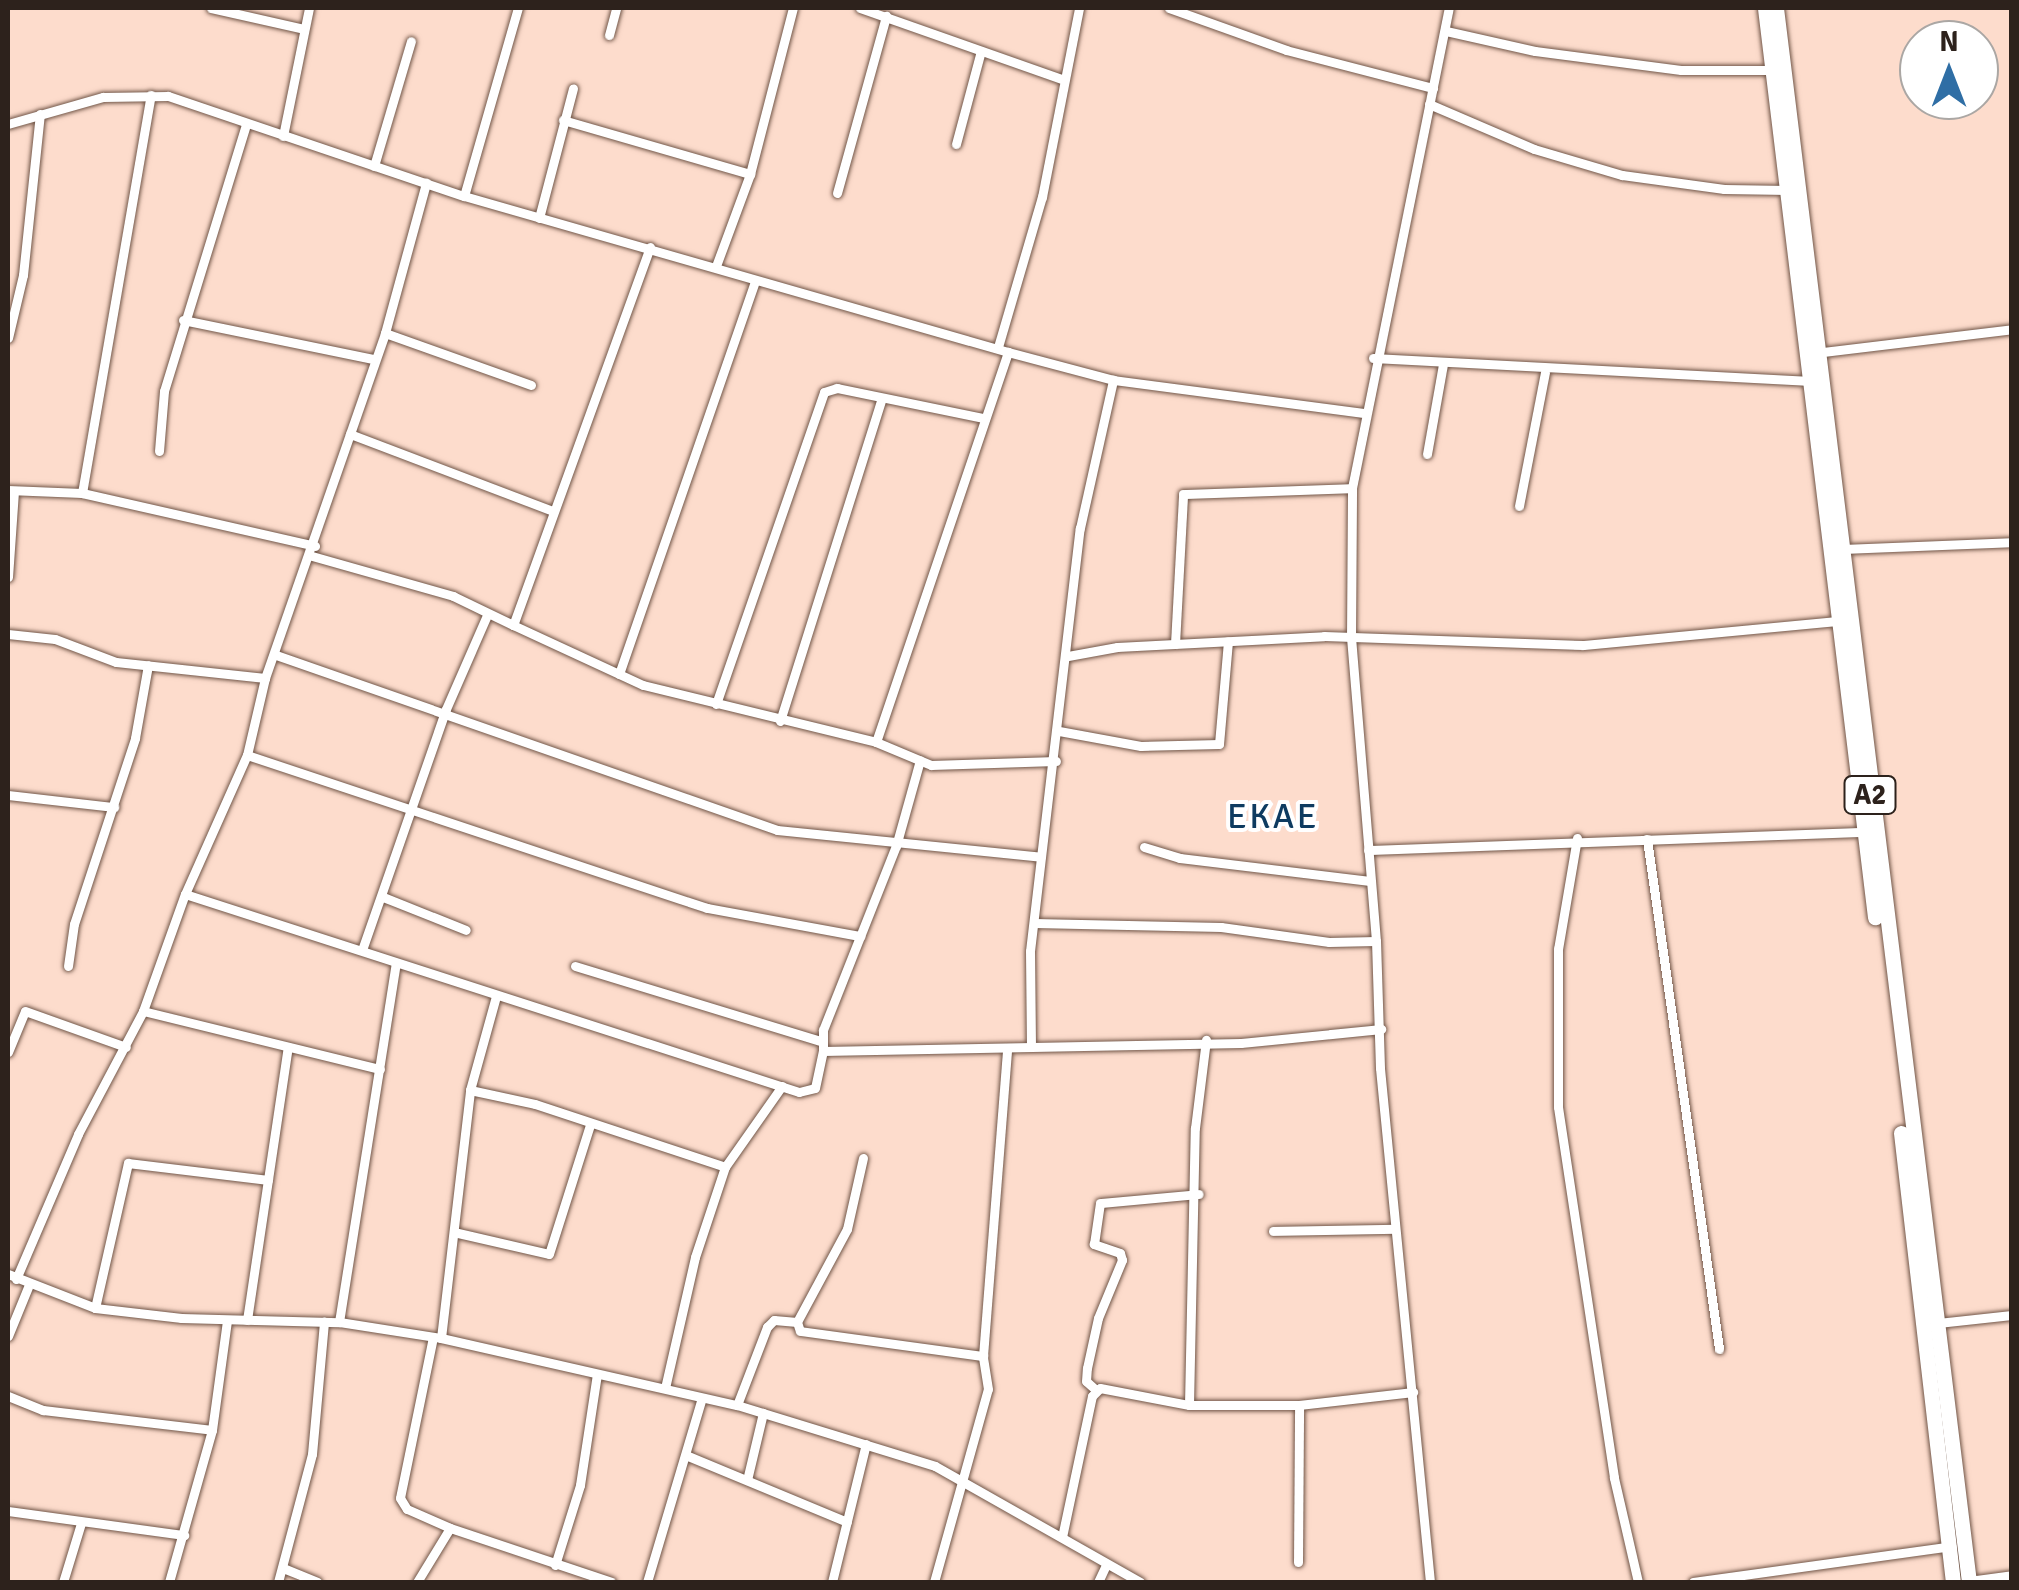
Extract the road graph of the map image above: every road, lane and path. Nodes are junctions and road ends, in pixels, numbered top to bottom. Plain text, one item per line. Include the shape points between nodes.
1 (211, 8) edge
2 (308, 8) edge
3 (518, 8) edge
4 (616, 8) edge
5 (793, 8) edge
6 (860, 8) edge
7 (1079, 8) edge
8 (1169, 8) edge
9 (1449, 8) edge
10 (1765, 8) edge
11 (1776, 8) edge
12 (886, 16) junction
13 (304, 29) junction
14 (1446, 31) junction
15 (609, 35) dead end
16 (410, 40) dead end
17 (981, 51) junction
18 (1773, 70) junction
19 (1064, 80) junction
20 (573, 88) dead end
21 (1433, 88) junction
22 (151, 95) junction
23 (1429, 104) junction
24 (40, 114) junction
25 (564, 120) junction
26 (8, 124) edge
27 (246, 124) junction
28 (283, 136) junction
29 (956, 144) dead end
30 (374, 166) junction
31 (750, 174) junction
32 (426, 183) junction
33 (1788, 190) junction
34 (837, 192) dead end
35 (464, 196) junction
36 (540, 218) junction
37 (650, 247) junction
38 (716, 266) junction
39 (755, 282) junction
40 (184, 320) junction
41 (2012, 330) edge
42 (385, 333) junction
43 (8, 338) edge
44 (998, 347) junction
45 (1008, 352) junction
46 (1808, 353) junction
47 (1373, 358) junction
48 (373, 359) junction
49 (1442, 364) junction
50 (1545, 372) junction
51 (1113, 380) junction
52 (1806, 381) junction
53 (531, 385) dead end
54 (881, 401) junction
55 (1365, 413) junction
56 (983, 418) junction
57 (350, 434) junction
58 (159, 451) dead end
59 (1427, 454) dead end
60 (1352, 488) junction
61 (11, 491) edge
62 (82, 493) junction
63 (1519, 506) dead end
64 (553, 510) junction
65 (2012, 542) edge
66 (1841, 550) junction
67 (314, 551) junction
68 (8, 577) edge
69 (487, 615) junction
70 (1838, 621) junction
71 (513, 625) junction
72 (8, 634) edge
73 (1350, 638) junction
74 (1228, 640) junction
75 (1174, 644) junction
76 (276, 655) junction
77 (1068, 656) junction
78 (148, 664) junction
79 (619, 674) junction
80 (265, 678) junction
81 (716, 704) junction
82 (446, 709) junction
83 (780, 721) junction
84 (1059, 731) junction
85 (876, 742) junction
86 (247, 755) junction
87 (920, 760) junction
88 (1056, 761) junction
89 (8, 795) edge
90 (114, 807) junction
91 (416, 808) junction
92 (1862, 832) junction
93 (1577, 838) junction
94 (1647, 839) junction
95 (896, 846) junction
96 (1144, 847) dead end
97 (1368, 850) junction
98 (1041, 857) junction
99 (1370, 881) junction
100 (185, 894) junction
101 (382, 898) junction
102 (1034, 923) junction
103 (466, 930) dead end
104 (860, 936) junction
105 (1376, 940) junction
106 (362, 950) junction
107 (396, 964) junction
108 (68, 966) dead end
109 (575, 966) dead end
110 (496, 996) junction
111 (143, 1012) junction
112 (1381, 1029) junction
113 (1206, 1040) junction
114 (822, 1046) junction
115 (126, 1047) junction
116 (288, 1047) junction
117 (1031, 1047) junction
118 (1008, 1051) junction
119 (8, 1052) edge
120 (380, 1069) junction
121 (782, 1086) junction
122 (470, 1090) junction
123 (590, 1124) junction
124 (862, 1158) dead end
125 (724, 1167) junction
126 (268, 1180) junction
127 (1198, 1194) junction
128 (1392, 1228) junction
129 (1273, 1230) dead end
130 (458, 1233) junction
131 (12, 1276) edge
132 (28, 1287) junction
133 (95, 1308) junction
134 (2012, 1315) edge
135 (226, 1320) junction
136 (246, 1320) junction
137 (324, 1322) junction
138 (339, 1322) junction
139 (797, 1322) junction
140 (1938, 1323) junction
141 (8, 1336) edge
142 (437, 1338) junction
143 (1719, 1349) dead end
144 (983, 1356) junction
145 (597, 1374) junction
146 (665, 1388) junction
147 (1096, 1390) junction
148 (1412, 1392) junction
149 (8, 1396) edge
150 (702, 1398) junction
151 (1300, 1404) junction
152 (737, 1405) junction
153 (1189, 1405) junction
154 (764, 1413) junction
155 (212, 1430) junction
156 (866, 1444) junction
157 (688, 1456) junction
158 (747, 1480) junction
159 (966, 1483) junction
160 (8, 1511) edge
161 (847, 1522) junction
162 (81, 1523) junction
163 (450, 1528) junction
164 (184, 1535) junction
165 (1062, 1537) junction
166 (1956, 1545) junction
167 (1298, 1562) dead end
168 (555, 1565) junction
169 (1106, 1565) junction
170 (283, 1568) junction
171 (2012, 1575) edge
172 (1762, 1579) edge
173 (64, 1582) edge
174 (169, 1582) edge
175 (278, 1582) edge
176 (317, 1582) edge
177 (417, 1582) edge
178 (611, 1582) edge
179 (647, 1582) edge
180 (832, 1582) edge
181 (934, 1582) edge
182 (1098, 1582) edge
183 (1140, 1582) edge
184 (1430, 1582) edge
185 (1638, 1582) edge
186 (1692, 1582) edge
187 (1954, 1582) edge
188 (1969, 1582) edge

1 - 13 street
2 - 13 street
3 - 35 street
4 - 15 street
5 - 31 street
6 - 12 street
7 - 19 street
8 - 21 street via 1286,50
9 - 14 street
10 - 18 highway, A2
11 - 46 highway, A2
12 - 17 street
12 - 34 street
13 - 28 street
14 - 18 street via 1535,51 1681,70
14 - 21 street
16 - 30 street
17 - 19 street
17 - 29 street
18 - 33 highway, A2
19 - 44 street via 1042,197
20 - 25 street
21 - 23 street
22 - 24 street via 103,98
22 - 27 street
22 - 62 street
23 - 33 street via 1534,149 1622,175
23 - 47 street
24 - 26 street
24 - 43 street
25 - 31 street
25 - 36 street
27 - 28 street
27 - 40 street
28 - 30 street
30 - 32 street
31 - 38 street
32 - 35 street
32 - 42 street
33 - 46 highway, A2
35 - 36 street
36 - 37 street
37 - 38 street
37 - 64 street
38 - 39 street
39 - 44 street
39 - 79 street
40 - 48 street
40 - 58 street via 164,391
41 - 46 street
42 - 48 street
42 - 53 street
44 - 45 street
45 - 51 street
45 - 56 street
46 - 52 highway, A2
46 - 66 highway, A2
47 - 49 street
47 - 55 street
48 - 57 street
49 - 50 street
49 - 59 street
50 - 52 street
50 - 63 street
51 - 55 street
51 - 77 street via 1080,528
52 - 70 highway, A2
54 - 56 street
54 - 81 street via 837,388 824,392
54 - 83 street
55 - 60 street
56 - 85 street
57 - 64 street
57 - 67 street
60 - 73 street
60 - 75 street via 1183,494
61 - 62 street
61 - 68 street
62 - 67 street
64 - 71 street
65 - 66 street
66 - 140 highway, A2
67 - 69 street via 452,596
67 - 76 street
69 - 71 street
69 - 82 street
70 - 73 street via 1583,646
70 - 92 highway, A2
71 - 79 street
72 - 78 street
73 - 74 street
73 - 97 street
74 - 75 street
74 - 84 street via 1219,744 1141,746
75 - 77 street
76 - 80 street
76 - 82 street
77 - 84 street
78 - 80 street
78 - 90 street
79 - 81 street
80 - 86 street
81 - 83 street
82 - 91 street
82 - 95 street via 777,830
83 - 85 street
84 - 88 street
85 - 87 street
86 - 91 street
86 - 100 street
87 - 88 street via 945,767
87 - 95 street
88 - 98 street
89 - 90 street
90 - 108 street via 74,924
91 - 101 street
91 - 104 street via 707,908
92 - 94 street
92 - 166 highway, A2
93 - 94 street
93 - 97 street
93 - 185 street via 1558,949 1558,1107 1614,1478
94 - 143 street
95 - 98 street
95 - 104 street
96 - 99 street via 1180,858
97 - 99 street
98 - 102 street
99 - 105 street
100 - 106 street
100 - 111 street
101 - 103 street
101 - 106 street
102 - 105 street via 1220,927 1330,942
102 - 117 street
104 - 114 street
105 - 112 street
106 - 107 street
107 - 110 street
107 - 120 street
109 - 114 street
110 - 121 street
110 - 122 street
111 - 115 street
111 - 116 street
112 - 113 street via 1241,1044
112 - 128 street
113 - 117 street
113 - 127 street via 1195,1128
114 - 118 street
114 - 121 street via 815,1088 808,1093
115 - 119 street via 25,1011
115 - 131 street
116 - 120 street
116 - 126 street
117 - 118 street
118 - 144 street
120 - 138 street
121 - 125 street
122 - 123 street
122 - 130 street
123 - 125 street
123 - 130 street via 549,1254
124 - 139 street via 847,1228
125 - 146 street via 694,1257
126 - 133 street via 128,1163
126 - 136 street
127 - 147 street via 1100,1203 1094,1244 1120,1253 1122,1260 1087,1368 1086,1381
127 - 153 street
128 - 129 street
128 - 148 street
130 - 142 street
131 - 132 street
132 - 133 street
132 - 141 street
133 - 135 street
134 - 140 street
135 - 136 street
135 - 155 street
136 - 137 street
137 - 138 street
137 - 170 street via 312,1454
138 - 142 street
139 - 144 street via 810,1335
139 - 152 street via 774,1320 767,1327
140 - 166 highway, A2
142 - 145 street
142 - 163 street via 400,1498
144 - 159 street via 988,1388
145 - 146 street
145 - 168 street via 580,1485
146 - 150 street
147 - 153 street
147 - 165 street
148 - 151 street
148 - 184 street
149 - 155 street via 43,1410
150 - 152 street
150 - 157 street
151 - 153 street
151 - 167 street
152 - 154 street
154 - 156 street
154 - 158 street
155 - 164 street
156 - 159 street
156 - 161 street
157 - 158 street
157 - 179 street
158 - 161 street
159 - 165 street
159 - 181 street
160 - 162 street
161 - 180 street
162 - 164 street
162 - 173 street
163 - 168 street
163 - 177 street
164 - 174 street
165 - 169 street
166 - 172 street
166 - 187 highway, A2
166 - 188 highway, A2
168 - 178 street
169 - 182 street
169 - 183 street
170 - 175 street
170 - 176 street
171 - 188 street
172 - 186 street

